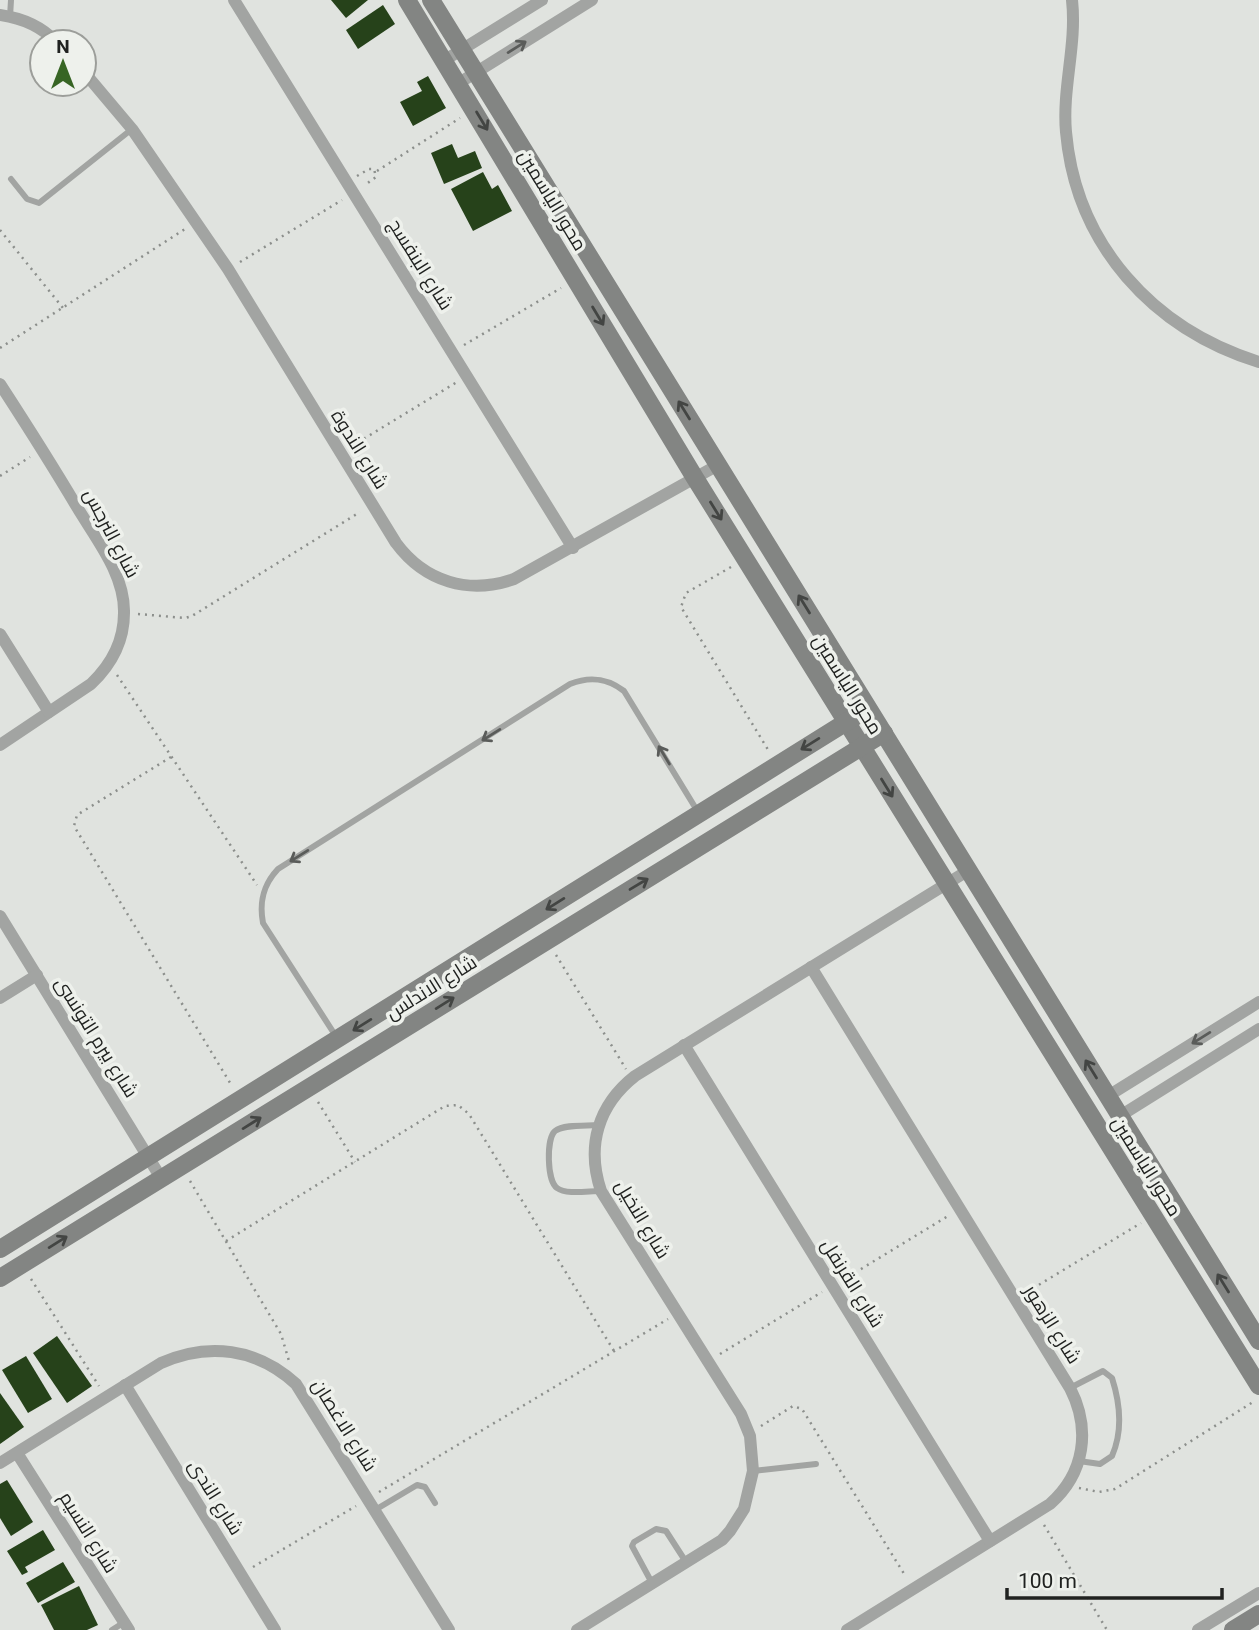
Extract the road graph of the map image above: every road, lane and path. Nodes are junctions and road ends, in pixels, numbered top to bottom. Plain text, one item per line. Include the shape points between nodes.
1 (11, 0) edge
2 (234, 0) edge
3 (407, 0) edge
4 (431, 0) edge
5 (542, 0) edge
6 (592, 0) edge
7 (1072, 0) edge
8 (5, 16) edge
9 (36, 28) edge
10 (462, 50) junction
11 (445, 60) junction
12 (475, 72) junction
13 (459, 83) junction
14 (98, 89) edge
15 (475, 109) junction
16 (132, 129) junction
17 (376, 171) junction
18 (11, 179) dead end
19 (350, 187) junction
20 (197, 222) junction
21 (0, 230) edge
22 (228, 269) junction
23 (575, 279) junction
24 (63, 307) junction
25 (0, 348) edge
26 (453, 352) junction
27 (1259, 362) edge
28 (467, 376) junction
29 (0, 384) edge
30 (43, 450) junction
31 (340, 453) junction
32 (718, 465) junction
33 (0, 475) edge
34 (695, 478) junction
35 (372, 504) junction
36 (573, 548) junction
37 (746, 559) junction
38 (124, 613) junction
39 (0, 634) edge
40 (109, 664) junction
41 (868, 708) junction
42 (49, 712) junction
43 (846, 722) junction
44 (884, 733) junction
45 (0, 745) edge
46 (862, 746) junction
47 (171, 757) junction
48 (777, 765) junction
49 (699, 814) junction
50 (969, 870) junction
51 (946, 884) junction
52 (262, 894) junction
53 (0, 916) edge
54 (547, 940) junction
55 (811, 967) junction
56 (37, 975) junction
57 (0, 998) edge
58 (1259, 1002) edge
59 (1259, 1029) edge
60 (338, 1040) junction
61 (684, 1045) junction
62 (631, 1078) junction
63 (308, 1087) junction
64 (1108, 1096) junction
65 (241, 1100) junction
66 (1120, 1116) junction
67 (598, 1125) junction
68 (148, 1157) junction
69 (355, 1162) junction
70 (181, 1166) junction
71 (161, 1178) junction
72 (601, 1191) junction
73 (1153, 1216) junction
74 (226, 1241) junction
75 (0, 1249) edge
76 (22, 1264) junction
77 (0, 1278) edge
78 (1016, 1299) junction
79 (678, 1313) junction
80 (1259, 1341) edge
81 (614, 1351) junction
82 (288, 1376) junction
83 (125, 1385) junction
84 (1259, 1386) edge
85 (1070, 1388) junction
86 (106, 1397) junction
87 (1259, 1398) edge
88 (749, 1434) junction
89 (17, 1453) junction
90 (1079, 1461) junction
91 (0, 1463) edge
92 (816, 1464) dead end
93 (754, 1471) junction
94 (1069, 1482) junction
95 (435, 1503) dead end
96 (371, 1504) junction
97 (1037, 1513) junction
98 (990, 1541) junction
99 (686, 1562) junction
100 (241, 1574) junction
101 (652, 1583) junction
102 (914, 1589) junction
103 (1259, 1593) edge
104 (1259, 1614) edge
105 (121, 1628) edge
106 (275, 1630) edge
107 (449, 1630) edge
108 (577, 1630) edge
109 (847, 1630) edge
110 (1107, 1630) edge
111 (1198, 1630) edge
112 (1233, 1630) edge

1 - 8 lane
2 - 19 street, شارع البنفسج
3 - 11 street, محور الياسمين
4 - 10 street, محور الياسمين
5 - 10 street
12 -> 6 street
7 - 27 street via 1066,132 1073,176 1088,218 1139,292 1173,321 1212,344
8 - 9 street
10 - 11 street
10 - 12 street, محور الياسمين
11 - 13 street, محور الياسمين
12 - 13 street
32 -> 12 street, محور الياسمين
13 - 15 street, محور الياسمين
14 - 16 street, شارع الندوة
15 - 17 path
15 -> 23 street, محور الياسمين
16 - 18 lane via 40,203 27,199
16 - 20 street, شارع الندوة
17 - 19 path via 369,169
17 - 19 path via 376,177
19 - 22 path
19 - 26 street, شارع البنفسج
20 - 22 street, شارع الندوة
20 - 24 path
21 - 24 path
22 - 31 street, شارع الندوة
23 - 26 path
23 -> 34 street, محور الياسمين
24 - 25 path
26 - 28 street, شارع البنفسج
28 - 31 path
28 - 36 street, شارع البنفسج
29 - 30 street, شارع النرجس
30 - 33 path
30 - 38 street, شارع النرجس via 116,574
31 - 35 street, شارع الندوة
32 - 34 street, شارع الندوة
41 -> 32 street, محور الياسمين
34 - 36 street, شارع الندوة
34 -> 37 street, محور الياسمين
35 - 36 street, شارع الندوة via 411,561 453,584 478,587 502,583
35 - 38 path via 192,616
37 - 43 street, محور الياسمين
37 - 48 path via 686,593 681,607
38 - 40 street, شارع النرجس via 121,639
39 - 42 street
40 - 42 street, شارع النرجس via 91,684
40 - 47 path
41 - 43 street, شارع الاندلس
41 - 44 street, محور الياسمين
42 - 45 street, شارع النرجس
43 - 46 street, محور الياسمين
43 -> 48 street, شارع الاندلس
44 - 46 street, شارع الاندلس
44 - 50 street, محور الياسمين
46 -> 51 street, محور الياسمين
54 -> 46 street, شارع الاندلس
47 - 52 path
47 - 65 path via 77,816 74,826
48 - 49 street, شارع الاندلس
49 -> 52 lane via 630,697 611,682 586,679 570,684 278,869
49 -> 60 street, شارع الاندلس
50 - 51 street, شارع النخيل
64 -> 50 street, محور الياسمين
51 - 55 street, شارع النخيل
51 - 73 street, محور الياسمين
52 - 60 lane via 267,932
53 - 56 street, شارع بيرم التونسى
54 - 62 path
63 -> 54 street, شارع الاندلس
55 - 61 street, شارع النخيل
55 - 78 street, شارع الزهور
56 - 57 street
56 - 68 street, شارع بيرم التونسى
58 -> 64 street
59 - 66 street
60 - 65 street, شارع الاندلس
61 - 62 street, شارع النخيل
61 - 98 street, شارع القرنفل
62 - 67 street, شارع النخيل via 608,1103
63 - 69 path
70 -> 63 street, شارع الاندلس
64 - 66 street, محور الياسمين
65 - 68 street, شارع الاندلس
80 -> 66 street, محور الياسمين
67 - 72 street, شارع النخيل via 594,1165
67 - 72 lane via 560,1128 549,1142 551,1180 557,1188
68 - 71 street, شارع بيرم التونسى
68 - 75 street, شارع الاندلس
69 - 74 path
69 - 81 path via 445,1106 463,1107
70 - 71 street, شارع الاندلس
70 - 74 path
76 -> 71 street, شارع الاندلس
72 - 79 street, شارع النخيل
73 - 78 path
73 - 84 street, محور الياسمين
74 - 82 path via 281,1334 289,1358
76 - 77 street, شارع الاندلس
76 - 86 path
78 - 85 street, شارع الزهور
79 - 81 path
79 - 88 street, شارع النخيل
81 - 96 path
82 - 83 street, شارع الاغصان via 248,1355 204,1350 161,1363
82 - 96 street, شارع الاغصان
83 - 86 street, شارع الاغصان
83 - 100 street, شارع الندى
85 - 90 street, شارع الزهور via 1082,1423
85 - 90 lane via 1103,1371 1112,1378 1118,1402 1119,1427 1112,1456 1100,1464
86 - 89 street, شارع الاغصان
87 - 94 path via 1115,1489 1091,1492
88 - 93 street, شارع النخيل
88 - 102 path via 790,1407 802,1409
89 - 91 street, شارع الاغصان
89 - 105 street, شارع النسيم
90 - 94 street, شارع الزهور
92 - 93 lane
93 - 99 street, شارع النخيل via 744,1508 730,1531
94 - 97 street, شارع الزهور
95 - 96 lane via 425,1487 417,1485
96 - 100 path
96 - 107 street, شارع الاغصان
97 - 98 street, شارع الزهور
97 - 110 path
98 - 102 street, شارع الزهور
99 - 101 street, شارع النخيل
99 - 101 lane via 663,1529 634,1542 633,1552
100 - 106 street, شارع الندى
101 - 108 street, شارع النخيل
102 - 109 street, شارع الزهور
103 - 111 street
104 - 112 street

